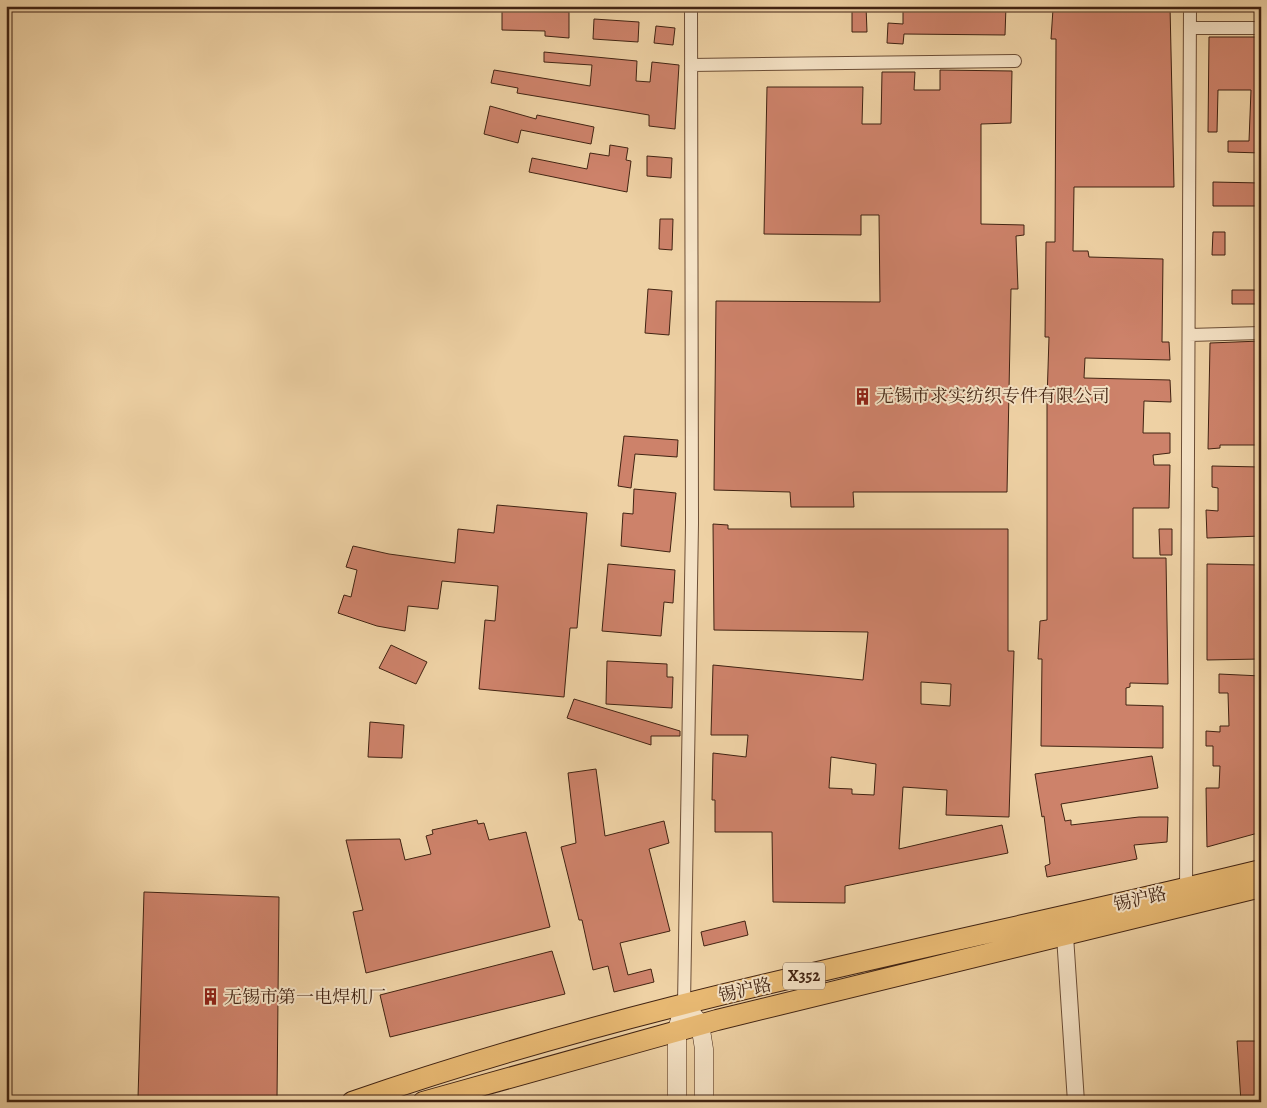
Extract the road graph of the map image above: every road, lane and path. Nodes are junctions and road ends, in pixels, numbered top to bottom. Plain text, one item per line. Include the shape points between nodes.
1 (691, 6) edge
2 (1190, 6) edge
3 (1190, 28) junction
4 (1261, 28) edge
5 (1014, 61) dead end
6 (691, 65) junction
7 (1261, 333) edge
8 (1189, 335) junction
9 (1261, 870) edge
10 (1261, 888) edge
11 (1185, 897) junction
12 (1065, 936) junction
13 (684, 1004) junction
14 (700, 1024) junction
15 (677, 1030) junction
16 (352, 1102) edge
17 (423, 1102) edge
18 (677, 1102) edge
19 (704, 1102) edge
20 (1076, 1102) edge

1 - 6 street
2 - 3 street
3 - 4 street
3 - 8 street
5 - 6 street
6 - 13 street via 692,523
7 - 8 street
8 - 11 street
9 - 11 main road, 锡沪路 / X352
10 - 11 main road, 锡沪路 / X352
11 - 12 main road, 锡沪路 / X352
11 - 13 main road, 锡沪路 / X352
12 - 14 main road, 锡沪路 / X352
12 - 20 street
13 - 14 main road
13 - 15 main road
13 - 16 main road, 锡沪路 / X352 via 412,1081
14 - 15 main road, 锡沪路 / X352
14 - 19 main road via 704,1049
15 - 17 main road, 锡沪路 / X352
15 - 18 main road

